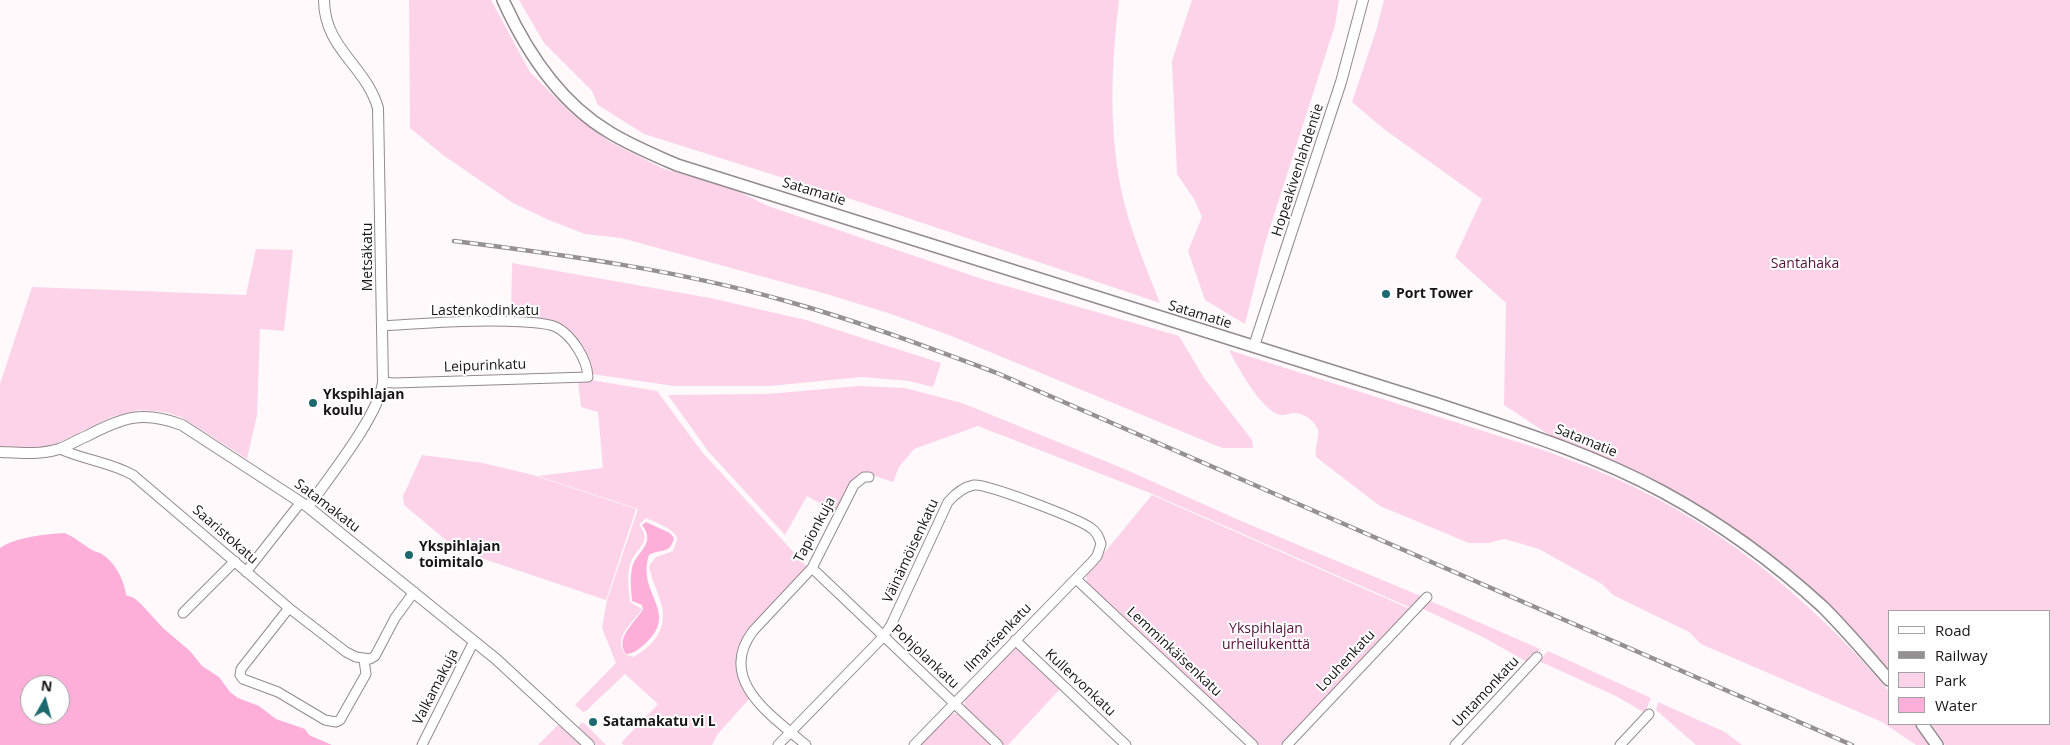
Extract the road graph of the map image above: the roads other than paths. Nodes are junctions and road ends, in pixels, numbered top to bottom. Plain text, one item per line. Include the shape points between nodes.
1 (324, 0) edge
2 (503, 0) edge
3 (1363, 0) edge
4 (382, 326) junction
5 (1254, 346) junction
6 (588, 377) joint
7 (383, 382) junction
8 (60, 449) junction
9 (0, 452) edge
10 (869, 476) dead end
11 (305, 504) junction
12 (1100, 549) joint
13 (235, 561) junction
14 (812, 568) junction
15 (246, 572) junction
16 (1076, 579) junction
17 (414, 592) junction
18 (1427, 597) dead end
19 (289, 608) junction
20 (184, 614) dead end
21 (883, 637) junction
22 (1015, 640) junction
23 (474, 641) junction
24 (1537, 657) dead end
25 (364, 660) junction
26 (1888, 679) edge
27 (954, 703) junction
28 (1649, 714) dead end
29 (1923, 725) edge
30 (790, 732) junction
31 (1624, 744) edge
32 (422, 745) edge
33 (589, 745) edge
34 (778, 745) edge
35 (806, 745) edge
36 (914, 745) edge
37 (998, 745) edge
38 (1126, 745) edge
39 (1253, 745) edge
40 (1287, 745) edge
41 (1455, 745) edge
42 (1937, 745) edge

1 - 4 street, Metsäkatu via 331,33 343,54 370,86 378,108
2 - 5 main road, Satamatie via 518,33 564,94 606,131 648,153 677,165
3 - 5 street, Hopeakivenlahdentie via 1341,82
4 - 6 street, Lastenkodinkatu via 511,321 556,327 582,354
4 - 7 street, Metsäkatu
5 - 26 main road, Satamatie via 1552,442 1664,492 1741,541 1788,576 1823,608
6 - 7 street, Leipurinkatu
7 - 11 street, Metsäkatu via 378,402 354,441
8 - 9 street, Satamakatu via 34,454
8 - 11 street, Satamakatu via 132,417 162,417 182,425
8 - 13 street, Saaristokatu via 133,475
10 - 14 street, Tapionkuja via 854,486
11 - 15 street, Metsäkatu
11 - 17 street, Satamakatu
12 - 16 street, Ilmarisenkatu
12 - 21 street, Väinämöisenkatu via 1097,532 1079,521 996,489 974,486 963,489 948,502
13 - 15 street, Saaristokatu
13 - 20 street
14 - 21 street, Pohjolankatu
14 - 30 street, Tapionkuja via 744,642 740,658 747,688
15 - 19 street, Saaristokatu
16 - 22 street, Ilmarisenkatu
16 - 39 street, Lemminkäisenkatu
17 - 23 street, Satamakatu
17 - 25 street via 395,618 375,656
18 - 40 street, Louhenkatu
19 - 25 street, Saaristokatu via 346,652
19 - 25 street via 241,669 243,679 278,692 331,723 340,720 366,674
21 - 27 street, Pohjolankatu
21 - 30 street, Väinämöisenkatu
22 - 27 street, Ilmarisenkatu
22 - 38 street, Kullervonkatu
23 - 32 street, Valkamakuja
23 - 33 street, Satamakatu
24 - 41 street, Untamonkatu
27 - 36 street, Ilmarisenkatu
27 - 37 street, Pohjolankatu
28 - 31 street
29 - 42 main road
30 - 34 street, Väinämöisenkatu
30 - 35 street

